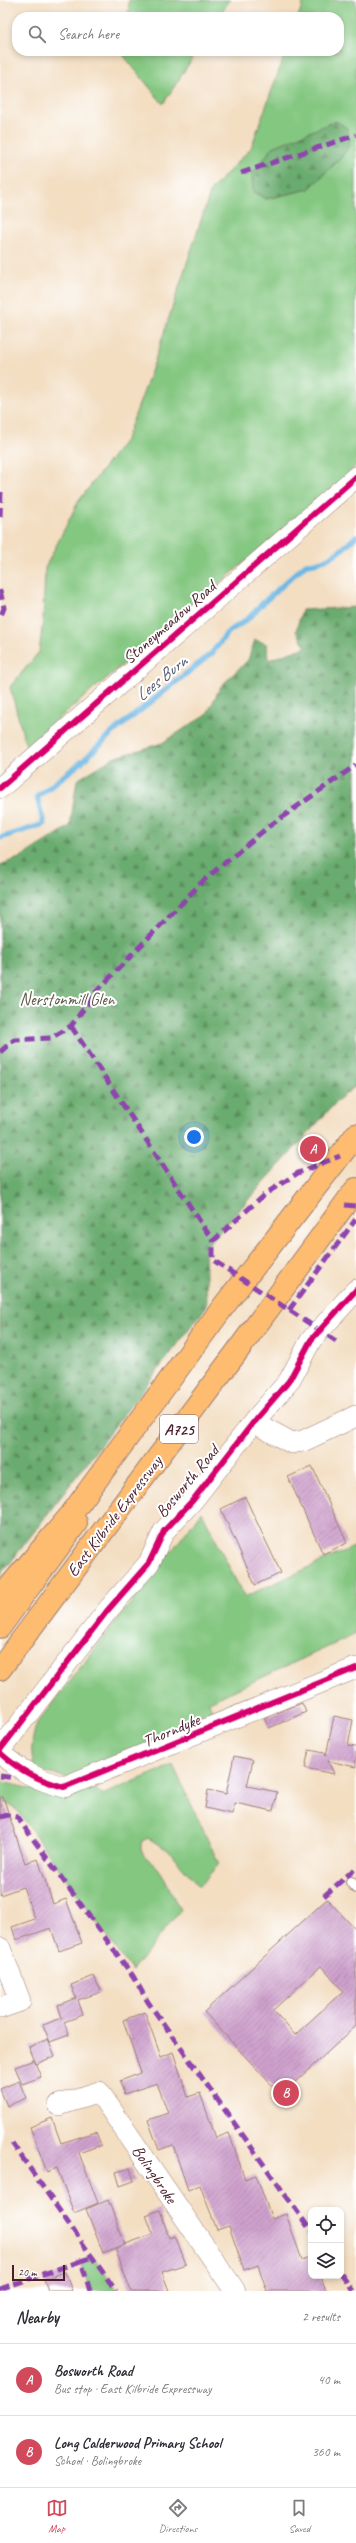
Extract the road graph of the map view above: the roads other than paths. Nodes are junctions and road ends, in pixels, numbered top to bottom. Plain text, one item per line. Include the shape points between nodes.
1 (356, 477) edge
2 (0, 788) edge
3 (356, 1135) edge
4 (356, 1189) edge
5 (311, 1196) junction
6 (356, 1290) edge
7 (356, 1416) edge
8 (256, 1419) junction
9 (0, 1598) edge
10 (0, 1627) edge
11 (0, 1668) edge
12 (356, 1668) edge
13 (0, 1750) edge
14 (0, 1754) edge
15 (0, 1948) edge
16 (0, 2008) edge
17 (59, 2105) dead end
18 (235, 2291) edge

1 - 2 street, Stoneymeadow Road
3 - 5 main road, East Kilbride Expressway / A725
4 - 11 main road, East Kilbride Expressway / A725
5 - 9 main road, East Kilbride Expressway / A725 via 223,1307 70,1516
5 - 10 main road, East Kilbride Expressway via 231,1314
6 - 8 street, Bosworth Road via 311,1340 289,1381
7 - 8 street via 303,1441 292,1443 264,1428
8 - 13 street, Bosworth Road via 193,1500 164,1531 149,1563 106,1611
12 - 14 street, Thorndyke via 129,1763 64,1787 38,1780 18,1769
15 - 16 street via 20,2001
17 - 18 street, Bolingbroke via 99,2092

